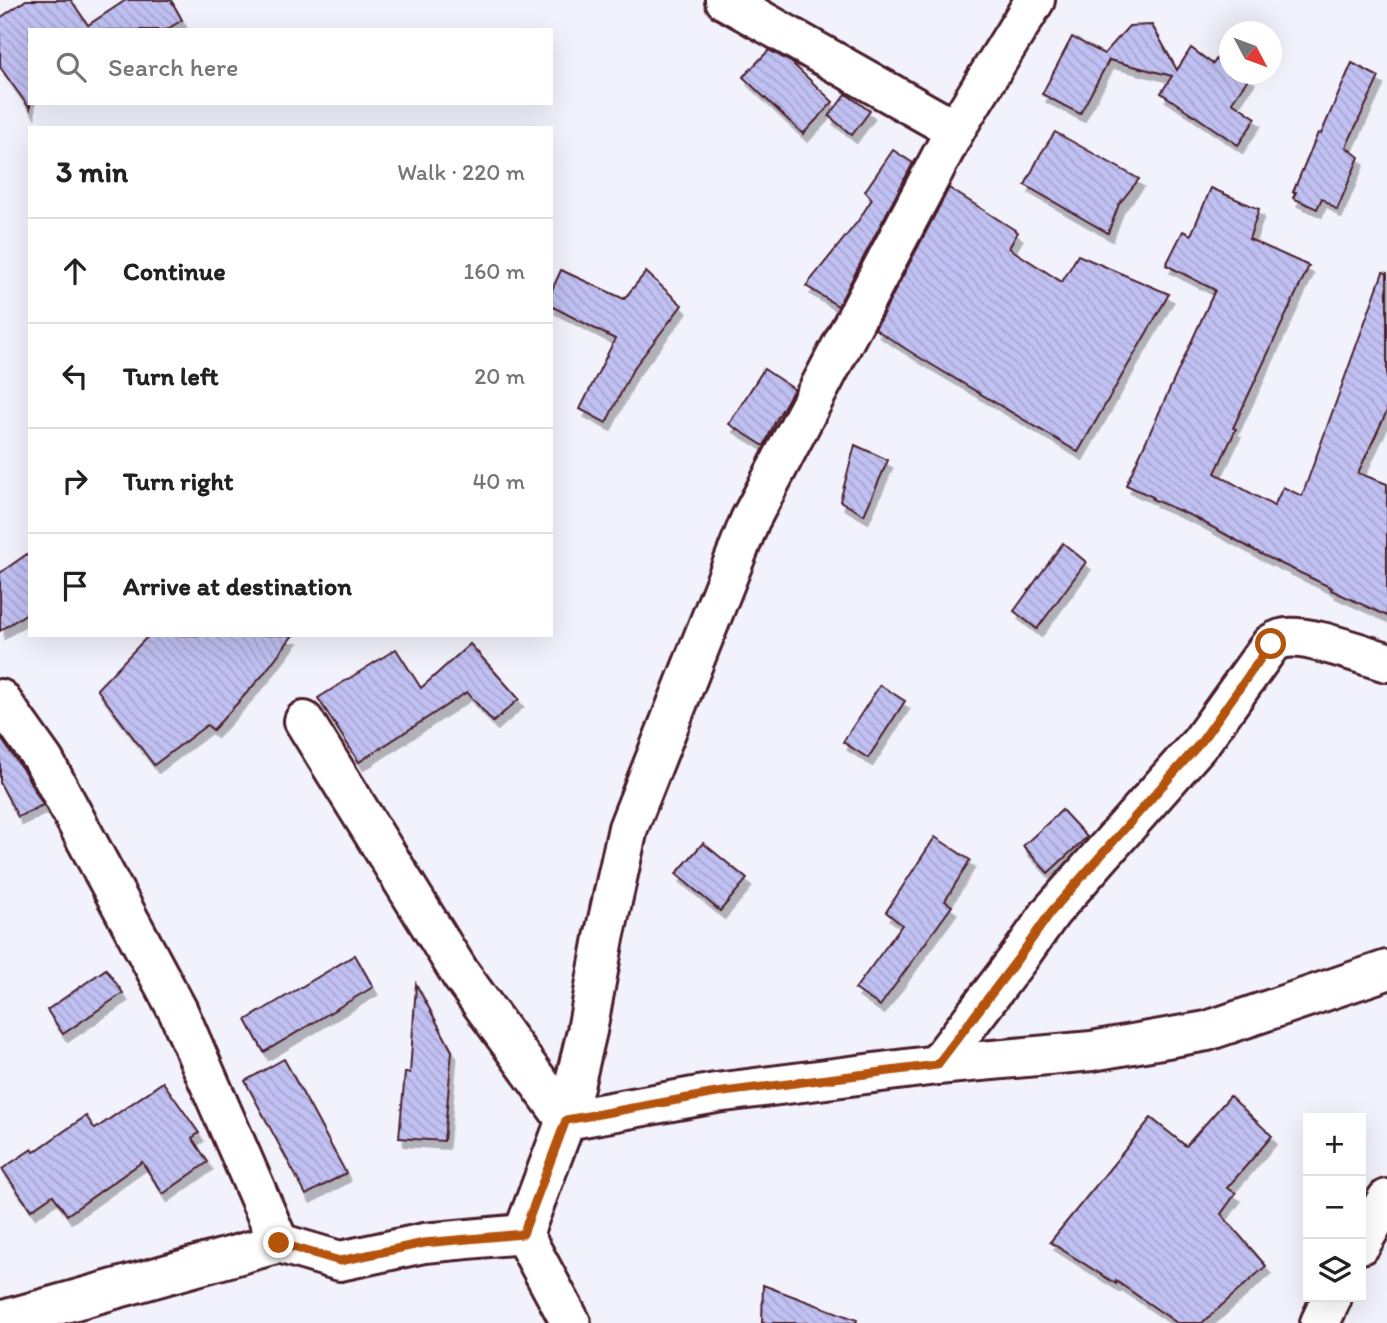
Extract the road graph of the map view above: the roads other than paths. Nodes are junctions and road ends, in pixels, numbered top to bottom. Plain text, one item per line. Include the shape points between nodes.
1 (725, 0) edge
2 (1035, 0) edge
3 (955, 130) junction
4 (1387, 662) edge
5 (0, 699) edge
6 (304, 721) dead end
7 (1387, 970) edge
8 (937, 1065) junction
9 (566, 1120) junction
10 (1387, 1199) edge
11 (523, 1234) junction
12 (1364, 1239) edge
13 (279, 1243) junction
14 (1330, 1302) edge
15 (0, 1321) edge
16 (571, 1323) edge
17 (1320, 1323) edge

1 - 3 street
2 - 3 street
3 - 9 street via 750,520 633,815
4 - 8 street via 1299,638 1271,644 1201,742 1051,912
5 - 13 street via 44,761 178,1012
6 - 9 street via 461,975
7 - 8 street via 1207,1031 1092,1051
8 - 9 street via 716,1093
9 - 11 street
10 - 12 street
11 - 13 street via 424,1243 340,1261
11 - 16 street
13 - 15 street
14 - 17 street

